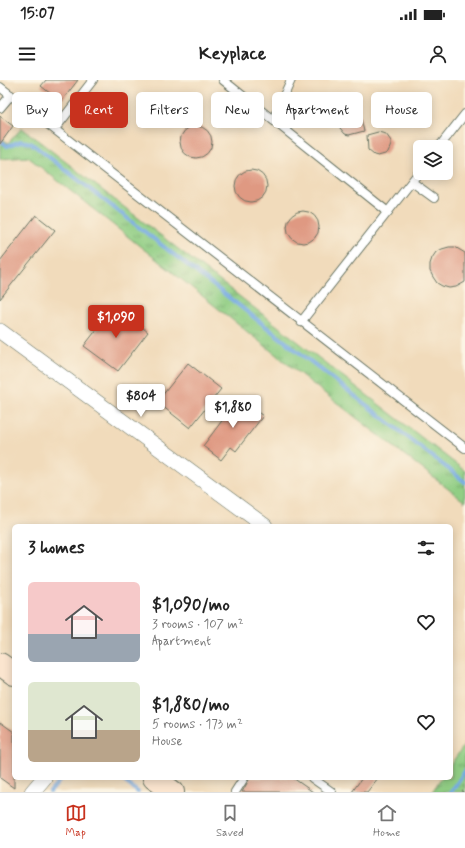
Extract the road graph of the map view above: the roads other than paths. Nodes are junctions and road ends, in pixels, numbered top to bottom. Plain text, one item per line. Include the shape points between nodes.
1 (93, 80) edge
2 (223, 80) edge
3 (291, 80) edge
4 (0, 87) edge
5 (286, 92) edge
6 (10, 95) junction
7 (0, 108) edge
8 (465, 114) edge
9 (272, 119) edge
10 (283, 128) edge
11 (55, 129) junction
12 (445, 140) edge
13 (412, 182) joint
14 (434, 198) dead end
15 (388, 212) junction
16 (301, 322) junction
17 (0, 331) edge
18 (465, 448) edge
19 (262, 524) edge
20 (0, 664) edge
21 (12, 673) edge
22 (42, 780) edge
23 (157, 780) edge
24 (243, 780) edge
25 (315, 780) edge
26 (32, 792) edge
27 (173, 792) edge
28 (235, 792) edge
29 (332, 792) edge

1 - 11 lane
2 - 9 lane
3 - 5 lane
4 - 6 lane
6 - 7 lane
6 - 11 lane
8 - 12 lane
10 - 15 lane
11 - 16 lane
13 - 14 lane
13 - 15 lane
15 - 16 lane
16 - 18 lane
17 - 19 street
20 - 21 street
22 - 26 street
23 - 27 street
24 - 28 lane
25 - 29 lane

